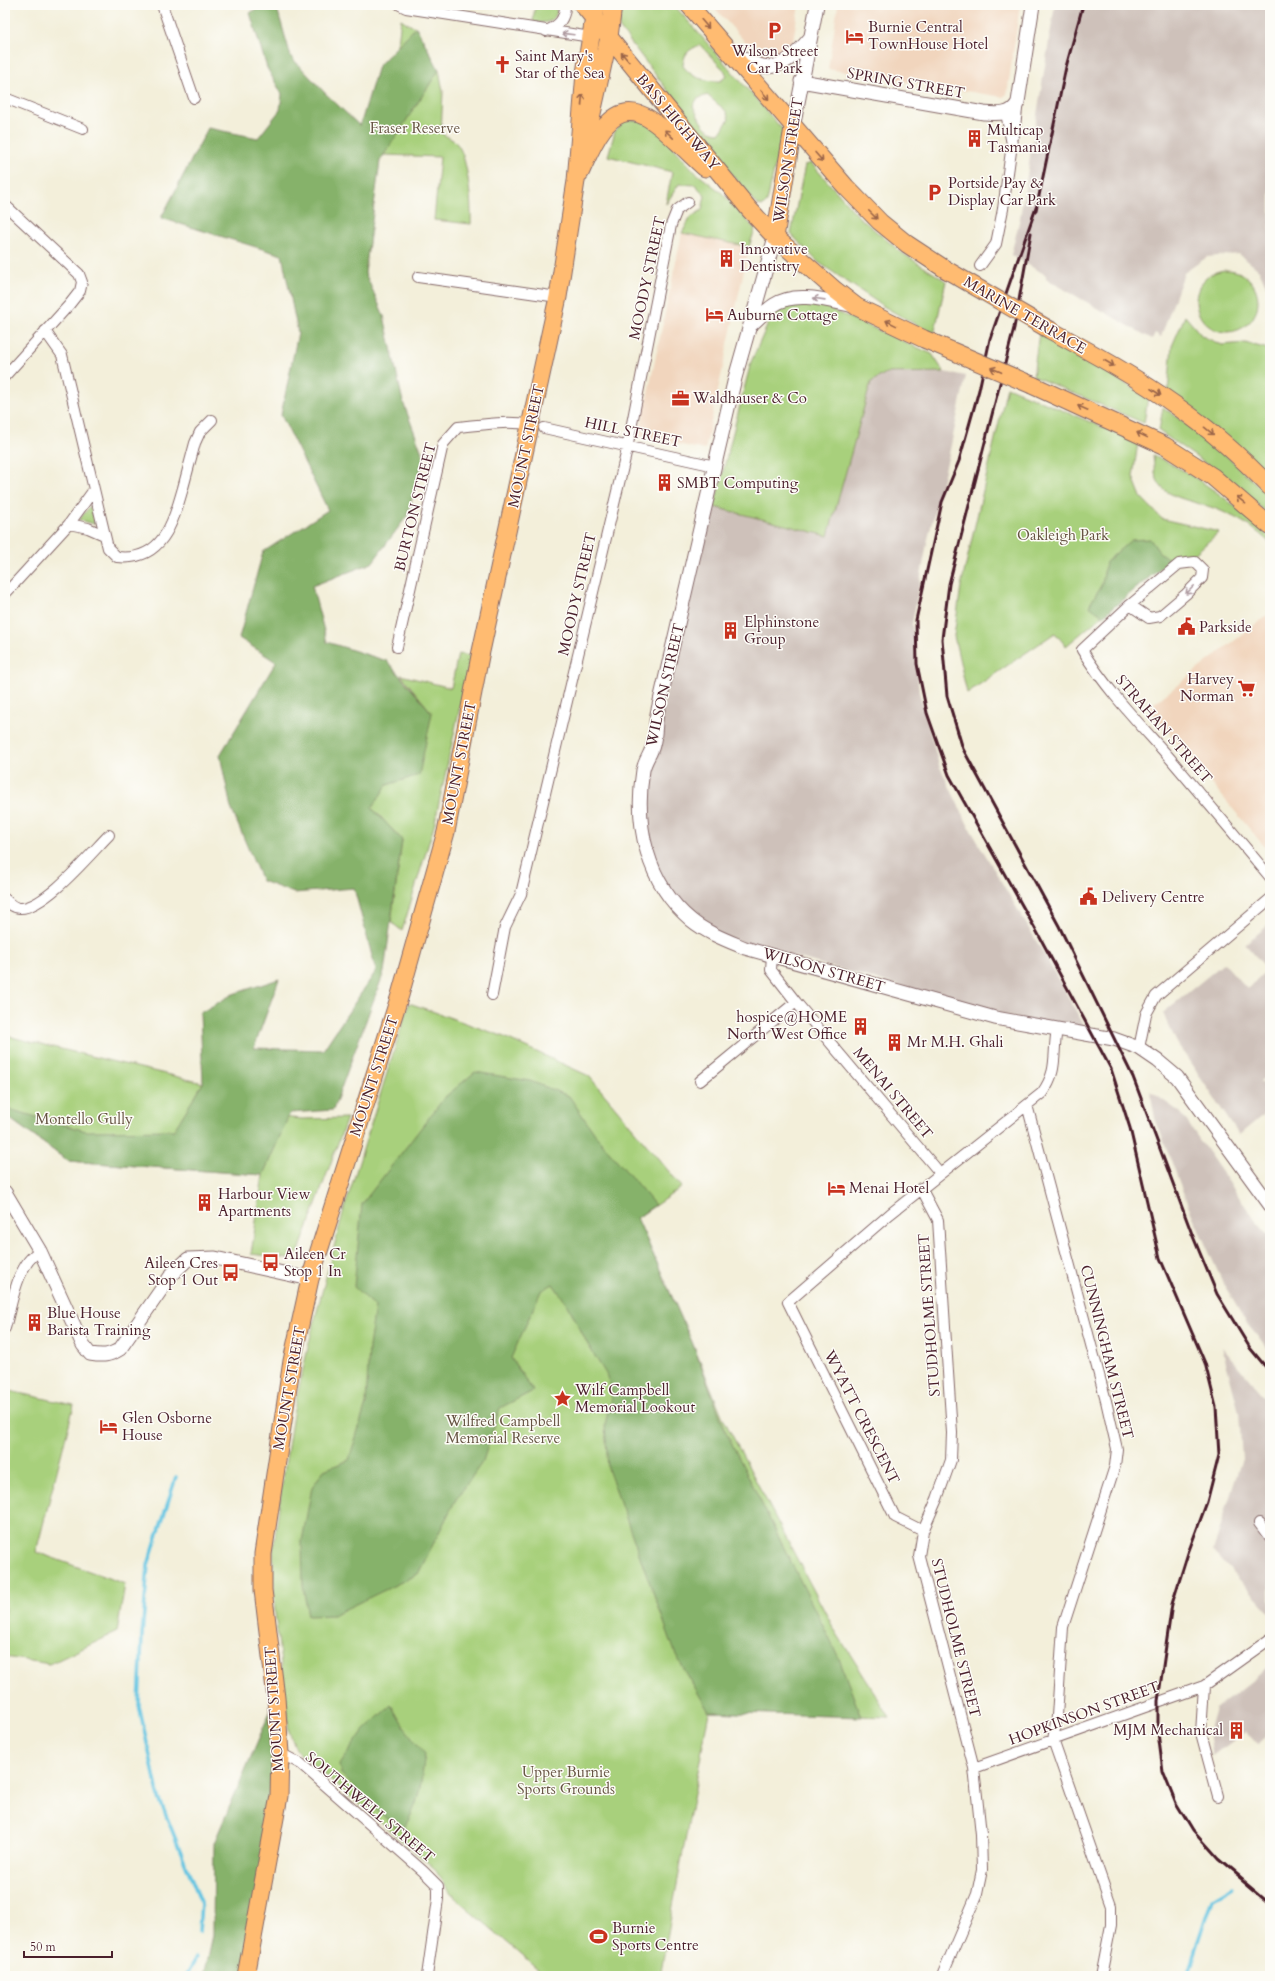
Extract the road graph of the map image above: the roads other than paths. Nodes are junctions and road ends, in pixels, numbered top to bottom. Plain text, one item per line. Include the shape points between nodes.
1 (162, 5) edge
2 (400, 5) edge
3 (565, 5) edge
4 (614, 5) edge
5 (689, 5) edge
6 (817, 5) edge
7 (1032, 5) edge
8 (591, 9) edge
9 (546, 31) junction
10 (591, 37) junction
11 (609, 37) junction
12 (811, 37) junction
13 (722, 44) junction
14 (801, 81) junction
15 (5, 98) edge
16 (194, 98) dead end
17 (1019, 98) junction
18 (1006, 113) junction
19 (793, 128) junction
20 (83, 129) dead end
21 (1011, 155) junction
22 (576, 181) junction
23 (688, 202) dead end
24 (5, 205) edge
25 (749, 209) junction
26 (775, 237) junction
27 (980, 266) dead end
28 (418, 277) dead end
29 (558, 297) junction
30 (857, 307) junction
31 (750, 326) junction
32 (45, 331) junction
33 (5, 376) edge
34 (212, 420) dead end
35 (538, 427) junction
36 (627, 446) junction
37 (715, 466) junction
38 (1270, 487) edge
39 (93, 491) junction
40 (69, 524) junction
41 (1270, 526) edge
42 (104, 535) junction
43 (5, 594) edge
44 (1130, 605) junction
45 (397, 647) dead end
46 (109, 835) dead end
47 (1270, 877) edge
48 (5, 898) edge
49 (1270, 899) edge
50 (772, 955) junction
51 (492, 995) dead end
52 (796, 1002) junction
53 (1057, 1029) junction
54 (1139, 1048) junction
55 (700, 1081) dead end
56 (1027, 1105) junction
57 (940, 1173) junction
58 (921, 1188) junction
59 (5, 1192) edge
60 (1270, 1205) edge
61 (40, 1251) junction
62 (310, 1279) junction
63 (5, 1328) edge
64 (1259, 1523) dead end
65 (923, 1531) junction
66 (1270, 1538) edge
67 (1270, 1639) edge
68 (1204, 1686) junction
69 (1053, 1740) junction
70 (280, 1753) junction
71 (974, 1768) junction
72 (1218, 1796) dead end
73 (246, 1976) edge
74 (427, 1976) edge
75 (942, 1976) edge
76 (1101, 1976) edge

1 - 16 street
2 - 9 street
3 - 9 street via 562,20
4 - 11 highway, MOUNT STREET
5 -> 13 highway
6 - 12 street, WILSON STREET
7 - 17 street
8 - 10 highway, MOUNT STREET
8 - 11 highway, BASS HIGHWAY
10 -> 9 street
10 - 11 highway
22 -> 10 highway, MOUNT STREET via 582,100
11 - 22 highway, MOUNT STREET via 596,104
25 -> 11 highway, BASS HIGHWAY
12 - 13 street via 793,58 768,68 750,63
12 - 14 street, WILSON STREET
13 -> 19 highway
14 - 18 street, SPRING STREET via 984,113
14 - 19 street, WILSON STREET
15 - 20 street
17 - 18 street via 1015,108
17 - 21 street
18 - 21 street, MARINE TERRACE via 1011,137
19 - 26 highway, WILSON STREET
19 -> 38 highway, MARINE TERRACE, bridge via 880,222 907,244 945,269 1134,377 1179,407 1240,456
21 - 27 street, MARINE TERRACE via 998,237
25 -> 22 highway via 660,125 634,112 621,114 603,128
22 - 29 highway, MOUNT STREET
23 - 36 street, MOODY STREET via 677,210 671,225
24 - 32 street via 79,274 82,282 80,291
25 - 26 highway, BASS HIGHWAY
26 - 30 highway
26 - 31 street, WILSON STREET
28 - 29 street
29 - 35 highway, MOUNT STREET
30 -> 31 street via 818,299 784,300 774,305
41 -> 30 highway, bridge via 1213,477 1165,446
31 - 37 street, WILSON STREET
32 - 33 street
32 - 39 street via 62,355
34 - 42 street via 200,432 195,443 175,516 167,534 142,555 127,558 117,557 108,548
35 - 36 street, HILL STREET
35 - 45 street, BURTON STREET via 520,422 458,427 443,444
35 - 62 highway, MOUNT STREET via 480,656 446,832 400,995
36 - 37 street, HILL STREET
36 - 51 street, MOODY STREET via 521,894 505,927
37 - 50 street, WILSON STREET via 657,714 653,745 644,768 641,828 649,859 664,889 675,904 692,920 716,935 745,948
39 - 40 street
39 - 42 street
40 - 42 street
40 - 43 street
44 -> 44 street, STRAHAN STREET via 1179,564 1195,562 1203,570 1202,578 1160,616 1149,618
44 - 47 street, STRAHAN STREET via 1082,650 1097,675
46 - 48 street via 51,894 35,905 20,908 10,905
49 - 54 street via 1156,996 1146,1014
50 - 52 street, MENAI STREET via 771,970
50 - 53 street, WILSON STREET via 958,1009
52 - 55 street
52 - 57 street, MENAI STREET
53 - 54 street, WILSON STREET via 1104,1036
53 - 56 street via 1051,1080
54 - 60 street, WILSON STREET via 1177,1077
56 - 57 street
56 - 69 street, CUNNINGHAM STREET via 1106,1401 1116,1449 1115,1466 1064,1627
57 - 58 street
58 - 65 street, STUDHOLME STREET via 938,1220 952,1433 951,1460
58 - 65 street, WYATT CRESCENT via 788,1302 896,1517
59 - 61 street
61 - 62 street via 83,1345 90,1354 102,1356 111,1355 120,1349 172,1274 188,1259 216,1258
61 - 63 street via 32,1255 24,1266
62 - 70 highway, MOUNT STREET via 291,1368 263,1554 263,1590
64 - 66 street
65 - 71 street, STUDHOLME STREET via 919,1556
67 - 68 street, HOPKINSON STREET
68 - 69 street, HOPKINSON STREET
68 - 72 street via 1202,1733
69 - 71 street, HOPKINSON STREET
69 - 76 street, CUNNINGHAM STREET via 1111,1906 1111,1925
70 - 73 highway, MOUNT STREET via 279,1796
70 - 74 street, SOUTHWELL STREET via 301,1764 438,1886
71 - 75 street, STUDHOLME STREET via 982,1834 982,1870 977,1894

